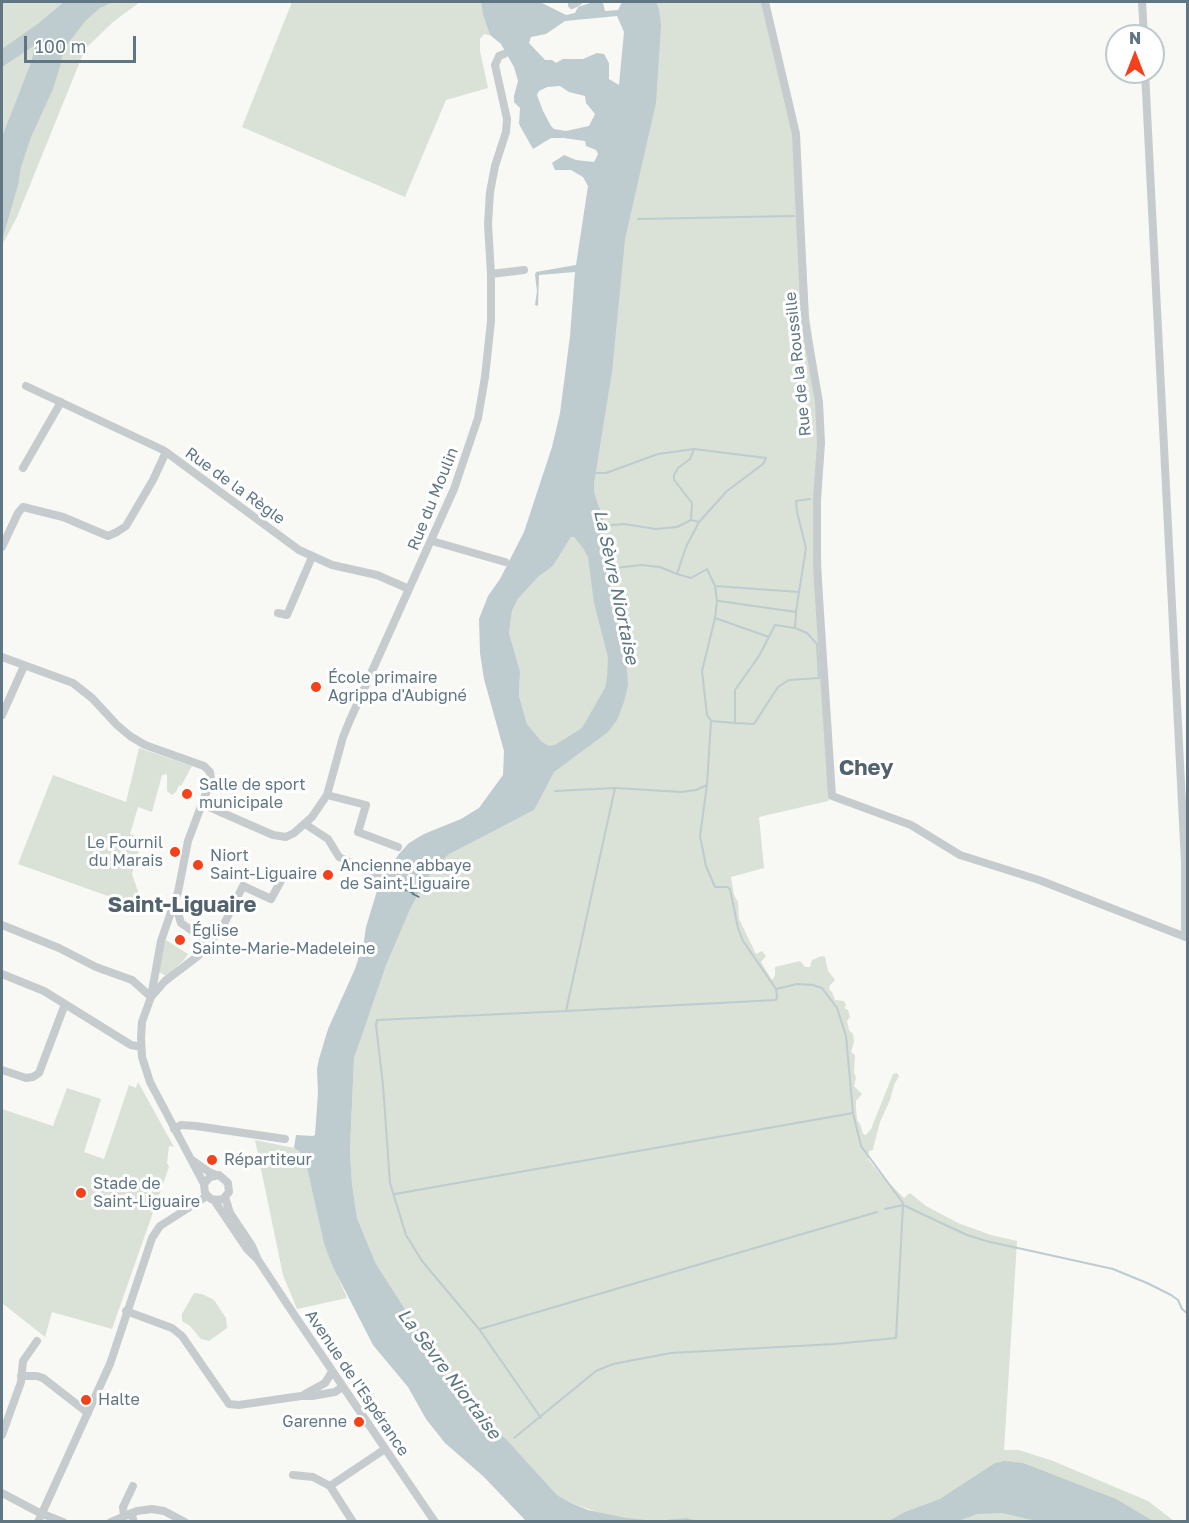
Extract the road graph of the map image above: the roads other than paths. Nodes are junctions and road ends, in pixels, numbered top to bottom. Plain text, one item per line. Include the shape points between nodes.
1 (765, 2) edge
2 (1142, 2) edge
3 (1143, 24) edge
4 (504, 54) dead end
5 (1146, 84) edge
6 (524, 270) dead end
7 (491, 274) junction
8 (26, 386) dead end
9 (61, 402) junction
10 (166, 452) junction
11 (24, 468) dead end
12 (432, 541) junction
13 (2, 547) edge
14 (312, 557) junction
15 (505, 562) dead end
16 (409, 589) junction
17 (278, 613) dead end
18 (2, 657) edge
19 (24, 666) junction
20 (2, 715) edge
21 (327, 795) junction
22 (202, 804) junction
23 (305, 824) junction
24 (398, 847) dead end
25 (282, 879) dead end
26 (382, 879) dead end
27 (175, 902) junction
28 (166, 923) junction
29 (181, 923) junction
30 (2, 925) edge
31 (1186, 937) edge
32 (205, 941) junction
33 (2, 974) edge
34 (154, 975) junction
35 (165, 981) junction
36 (151, 997) junction
37 (65, 1004) junction
38 (141, 1047) junction
39 (2, 1070) edge
40 (174, 1129) junction
41 (285, 1139) dead end
42 (192, 1160) junction
43 (216, 1175) junction
44 (204, 1184) junction
45 (225, 1197) junction
46 (210, 1198) junction
47 (258, 1260) junction
48 (126, 1311) junction
49 (37, 1341) dead end
50 (332, 1372) junction
51 (21, 1376) junction
52 (342, 1387) junction
53 (301, 1396) junction
54 (88, 1413) junction
55 (2, 1435) edge
56 (385, 1449) junction
57 (293, 1475) dead end
58 (330, 1485) junction
59 (133, 1486) dead end
60 (2, 1493) edge
61 (42, 1513) junction
62 (128, 1514) junction
63 (38, 1521) edge
64 (63, 1521) edge
65 (111, 1521) edge
66 (134, 1521) edge
67 (185, 1521) edge
68 (353, 1521) edge
69 (435, 1521) edge

1 - 31 street, Rue de la Roussille via 796,134 805,322 819,402 817,567 832,796 911,825 960,855 1039,880
2 - 3 street
4 - 7 street, Rue du Moulin via 495,65 507,119 490,185
5 - 31 street
6 - 7 street
7 - 12 street, Rue du Moulin via 490,331 478,418
8 - 9 street
9 - 10 street
9 - 11 street
10 - 13 street, Rue de la Règle via 126,526 117,532 108,536 63,517 23,507
10 - 14 street, Rue de la Règle
12 - 15 street
12 - 16 street, Rue du Moulin
14 - 16 street, Rue de la Règle via 377,575
14 - 17 street via 287,615
16 - 21 street, Rue du Moulin via 343,737
18 - 19 street
19 - 20 street
19 - 22 street via 80,687 124,732 140,742 208,768 211,780
21 - 23 street, Rue du Moulin
21 - 24 street via 366,805 358,832
22 - 23 street, Rue du Moulin via 273,836 286,837
22 - 27 street via 188,841
23 - 26 street via 328,839 339,857
25 - 32 street via 271,899 243,886 220,932
27 - 28 street
27 - 29 street
28 - 29 street
28 - 34 street
29 - 32 street
30 - 36 street via 126,978
32 - 35 street via 201,953
33 - 37 street
34 - 35 street
34 - 36 street
35 - 36 street
36 - 38 street via 142,1022
37 - 38 street via 131,1045
37 - 39 street via 39,1073 26,1078
38 - 40 street via 150,1082
40 - 41 street via 196,1125
40 - 42 street
42 - 43 street
42 - 44 street
43 - 44 street
43 - 45 street via 228,1183
44 - 46 street
45 - 46 street
45 - 47 street, Avenue de l'Espérance via 230,1214
46 - 47 street, Avenue de l'Espérance
46 - 48 street via 155,1231
47 - 50 street, Avenue de l'Espérance
48 - 53 street via 172,1328 182,1336 229,1404
48 - 54 street via 110,1364
49 - 51 street via 23,1361
50 - 52 street, Avenue de l'Espérance
50 - 53 street via 325,1383
51 - 54 street via 43,1378
51 - 55 street
52 - 53 street via 328,1394
52 - 56 street, Avenue de l'Espérance
54 - 61 street
56 - 58 street
56 - 69 street, Avenue de l'Espérance
57 - 58 street
58 - 68 street
59 - 62 street via 123,1507
60 - 61 street
61 - 63 street
61 - 64 street
62 - 65 street
62 - 66 street
62 - 67 street via 158,1510

